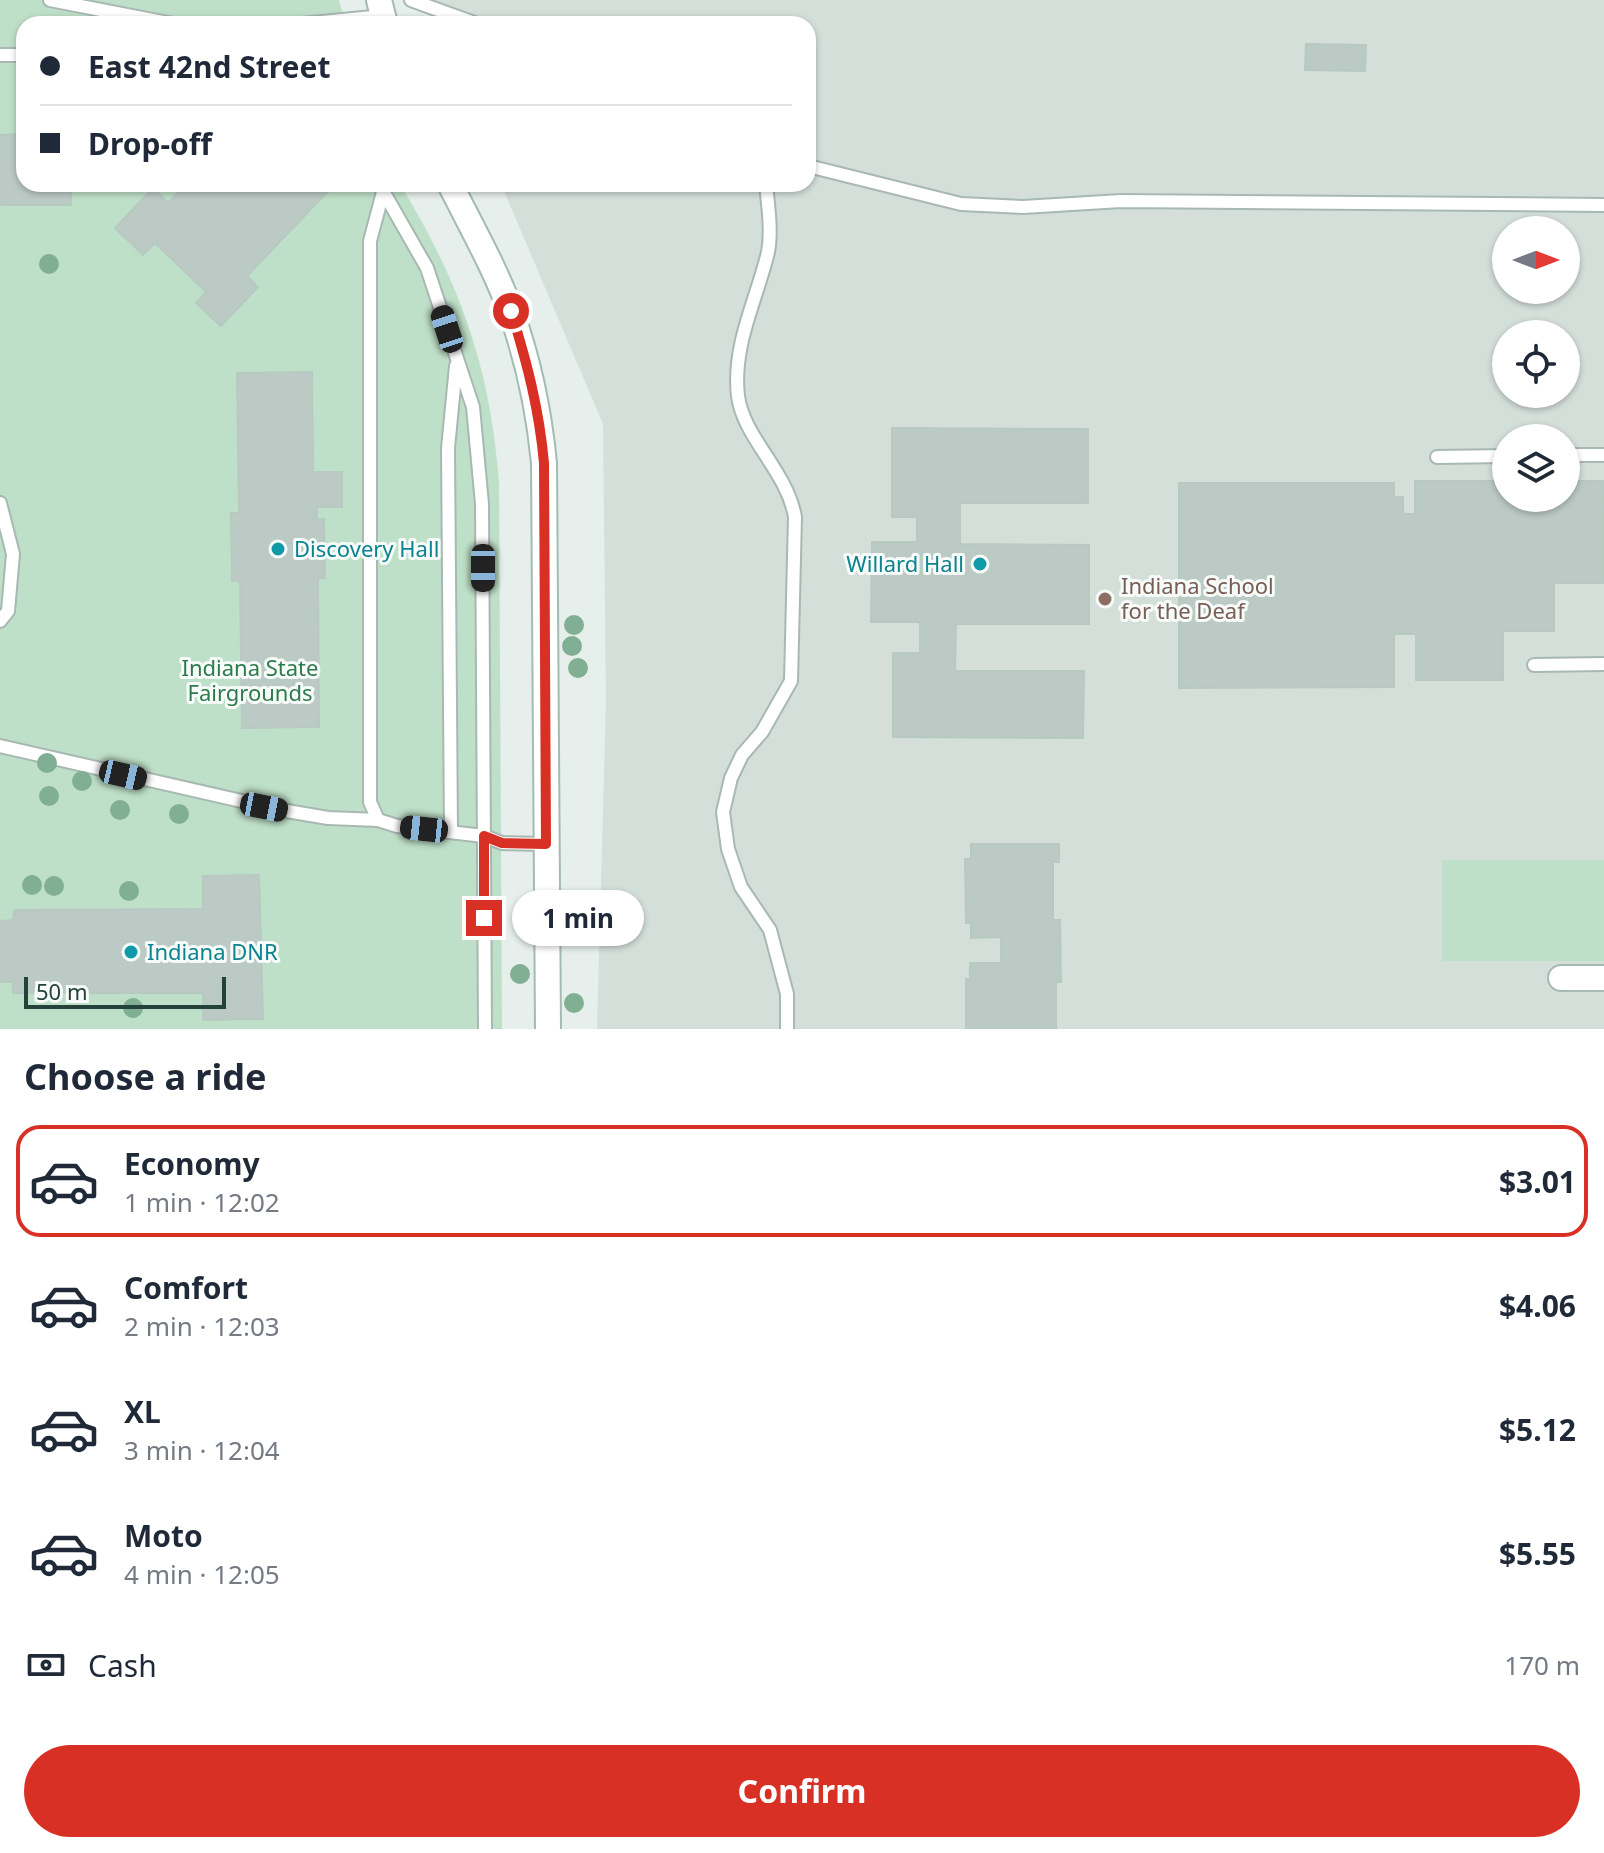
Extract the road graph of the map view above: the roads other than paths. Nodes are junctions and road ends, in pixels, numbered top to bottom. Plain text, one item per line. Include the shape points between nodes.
1 (50, 0) edge
2 (411, 0) edge
3 (382, 13) edge
4 (132, 16) edge
5 (360, 16) edge
6 (455, 16) edge
7 (816, 168) edge
8 (380, 192) edge
9 (383, 192) edge
10 (454, 192) edge
11 (766, 192) edge
12 (1604, 205) edge
13 (457, 359) junction
14 (1580, 455) edge
15 (1604, 455) edge
16 (1492, 456) edge
17 (1437, 457) dead end
18 (0, 503) edge
19 (0, 621) edge
20 (1604, 664) edge
21 (1534, 665) dead end
22 (0, 746) edge
23 (378, 820) junction
24 (451, 832) junction
25 (484, 836) junction
26 (546, 844) junction
27 (1561, 978) dead end
28 (1604, 978) edge
29 (485, 1029) edge
30 (548, 1029) edge
31 (787, 1029) edge

1 - 4 lane
2 - 6 lane
3 - 5 lane
7 - 12 lane via 961,204 1023,207 1121,201
8 - 23 lane via 370,241 370,802
9 - 13 lane via 427,268
10 - 26 street via 511,311 538,411 544,463
11 - 31 lane via 769,248 740,346 738,397 753,434 792,496 791,681 742,755 723,812 741,887 770,930 787,994
13 - 24 lane via 448,448
13 - 25 lane via 473,407 482,504
14 - 15 lane
16 - 17 lane
18 - 19 lane via 13,554 8,611
20 - 21 lane
22 - 23 lane via 269,808
23 - 24 lane
24 - 25 lane
25 - 26 lane via 502,843
25 - 29 lane
26 - 30 street
27 - 28 street

